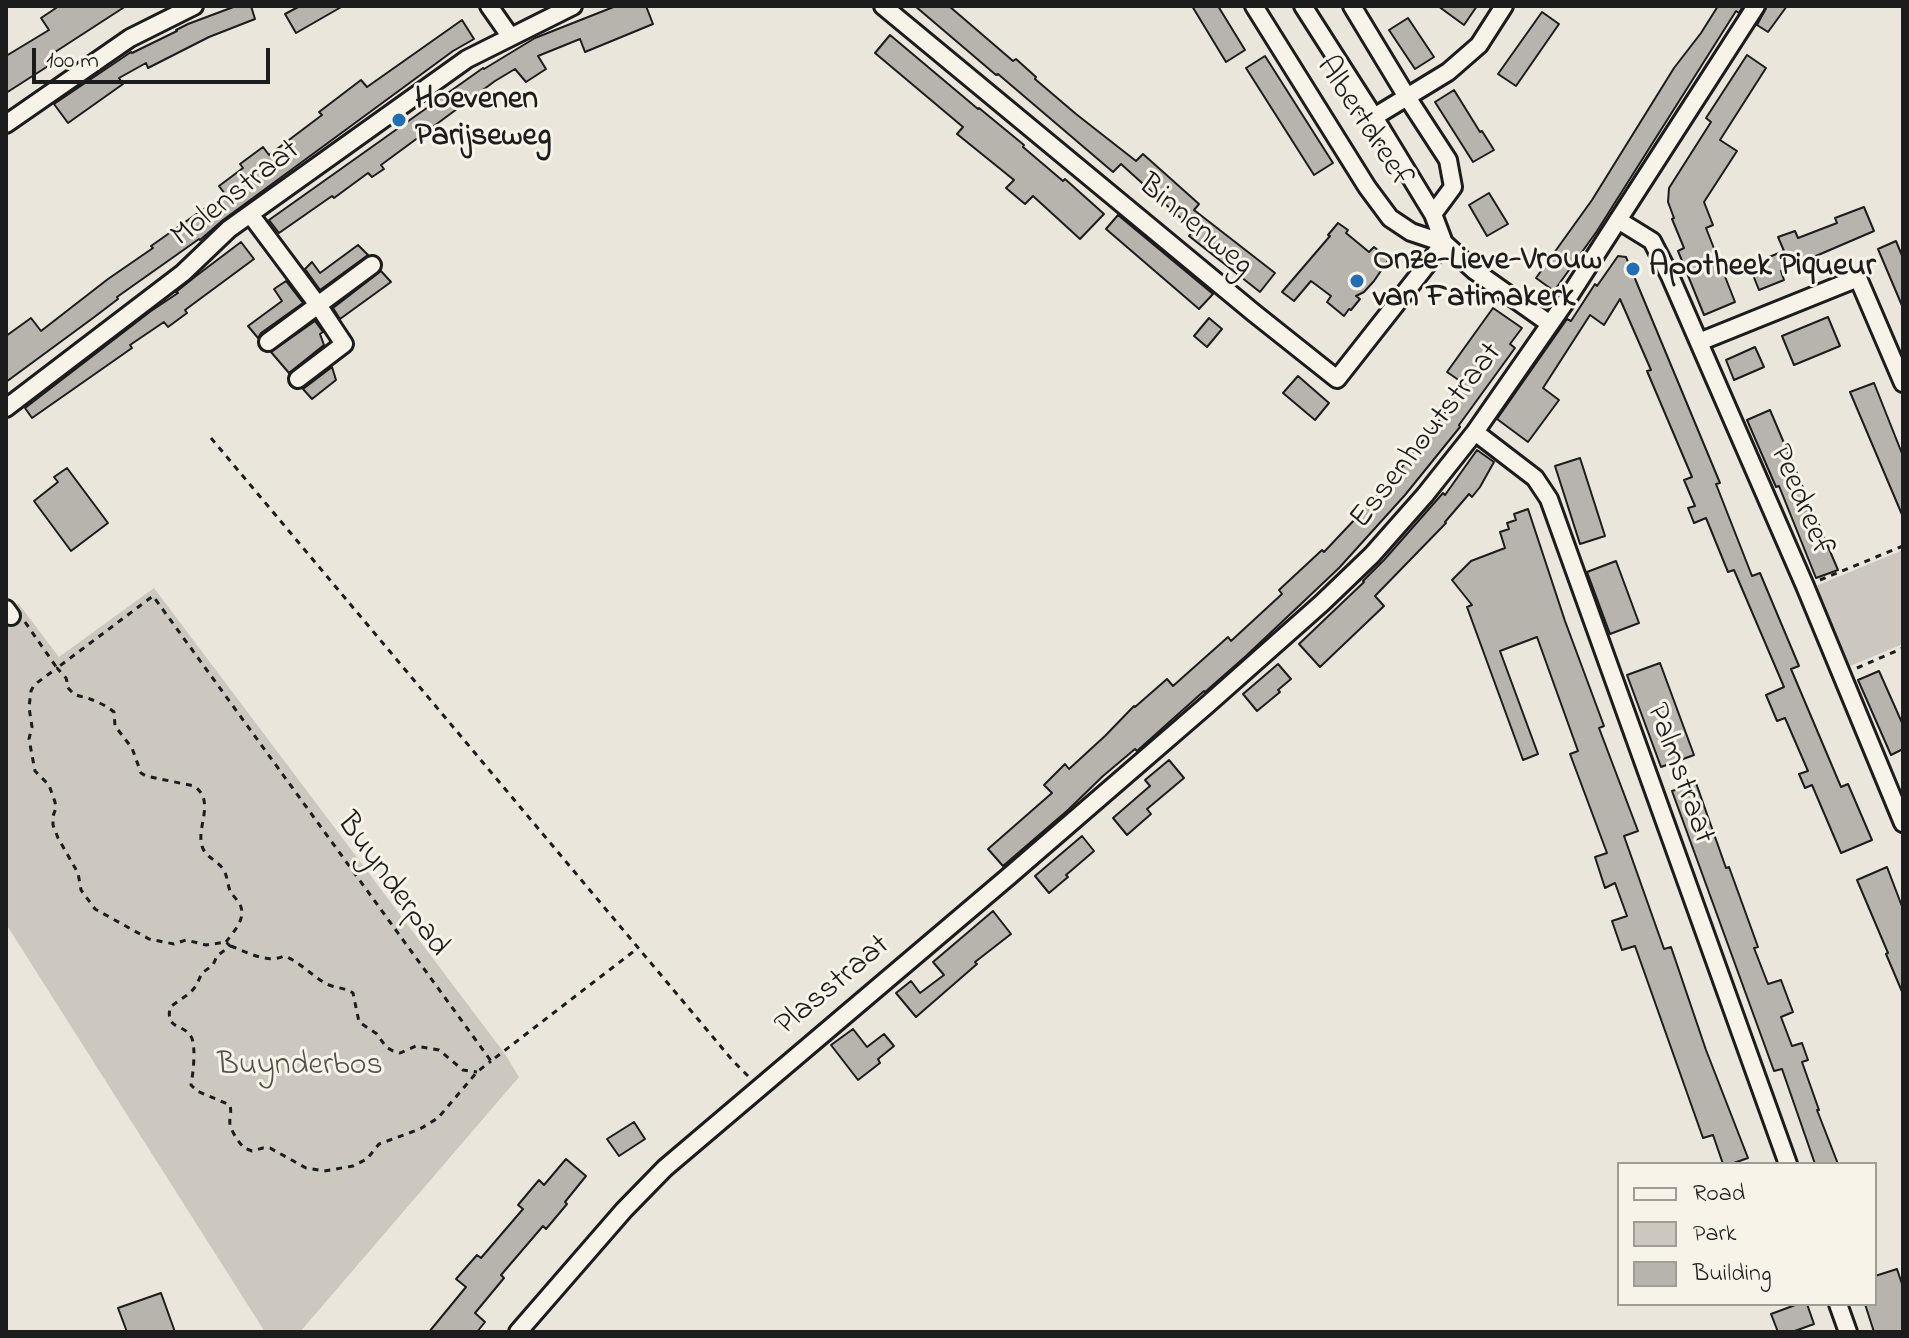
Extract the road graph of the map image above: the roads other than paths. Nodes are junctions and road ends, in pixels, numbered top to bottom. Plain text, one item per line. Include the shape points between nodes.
1 (194, 6) edge
2 (489, 6) edge
3 (573, 6) edge
4 (883, 6) edge
5 (1254, 6) edge
6 (1303, 6) edge
7 (1352, 6) edge
8 (1504, 6) edge
9 (1756, 6) edge
10 (510, 36) junction
11 (1407, 97) junction
12 (1374, 117) junction
13 (6, 124) edge
14 (250, 214) junction
15 (1433, 214) junction
16 (1618, 220) junction
17 (1444, 243) junction
18 (372, 265) dead end
19 (318, 305) junction
20 (1550, 324) junction
21 (268, 342) dead end
22 (1699, 342) junction
23 (298, 379) dead end
24 (1903, 383) edge
25 (6, 408) edge
26 (1475, 432) junction
27 (1207, 705) joint
28 (1903, 823) edge
29 (1787, 1162) edge
30 (1839, 1306) edge
31 (518, 1332) edge
32 (1848, 1332) edge

1 - 13 street via 130,38
2 - 10 street
3 - 10 street, Molenstraat
4 - 17 street, Binnenweg via 1337,379
5 - 17 street, Albertdreef via 1390,218
6 - 12 street, Albertdreef
7 - 11 street, Albertdreef
8 - 11 street via 1479,45
9 - 16 street, Essenhoutstraat
10 - 14 street, Molenstraat via 467,59
11 - 12 street
11 - 15 street, Albertdreef via 1448,160 1453,187
12 - 15 street, Albertdreef
14 - 19 street
14 - 25 street, Molenstraat via 183,273
15 - 17 street, Albertdreef
16 - 20 street, Essenhoutstraat
16 - 22 street, Peedreef via 1652,241
17 - 20 street, Albertdreef
18 - 19 street
19 - 21 street
19 - 23 street via 344,344
20 - 26 street, Essenhoutstraat
22 - 24 street via 1858,278
22 - 28 street, Peedreef
26 - 27 street, Essenhoutstraat via 1372,555
26 - 29 street, Palmstraat via 1535,478 1549,499
27 - 31 street, Plasstraat via 665,1168
30 - 32 street

